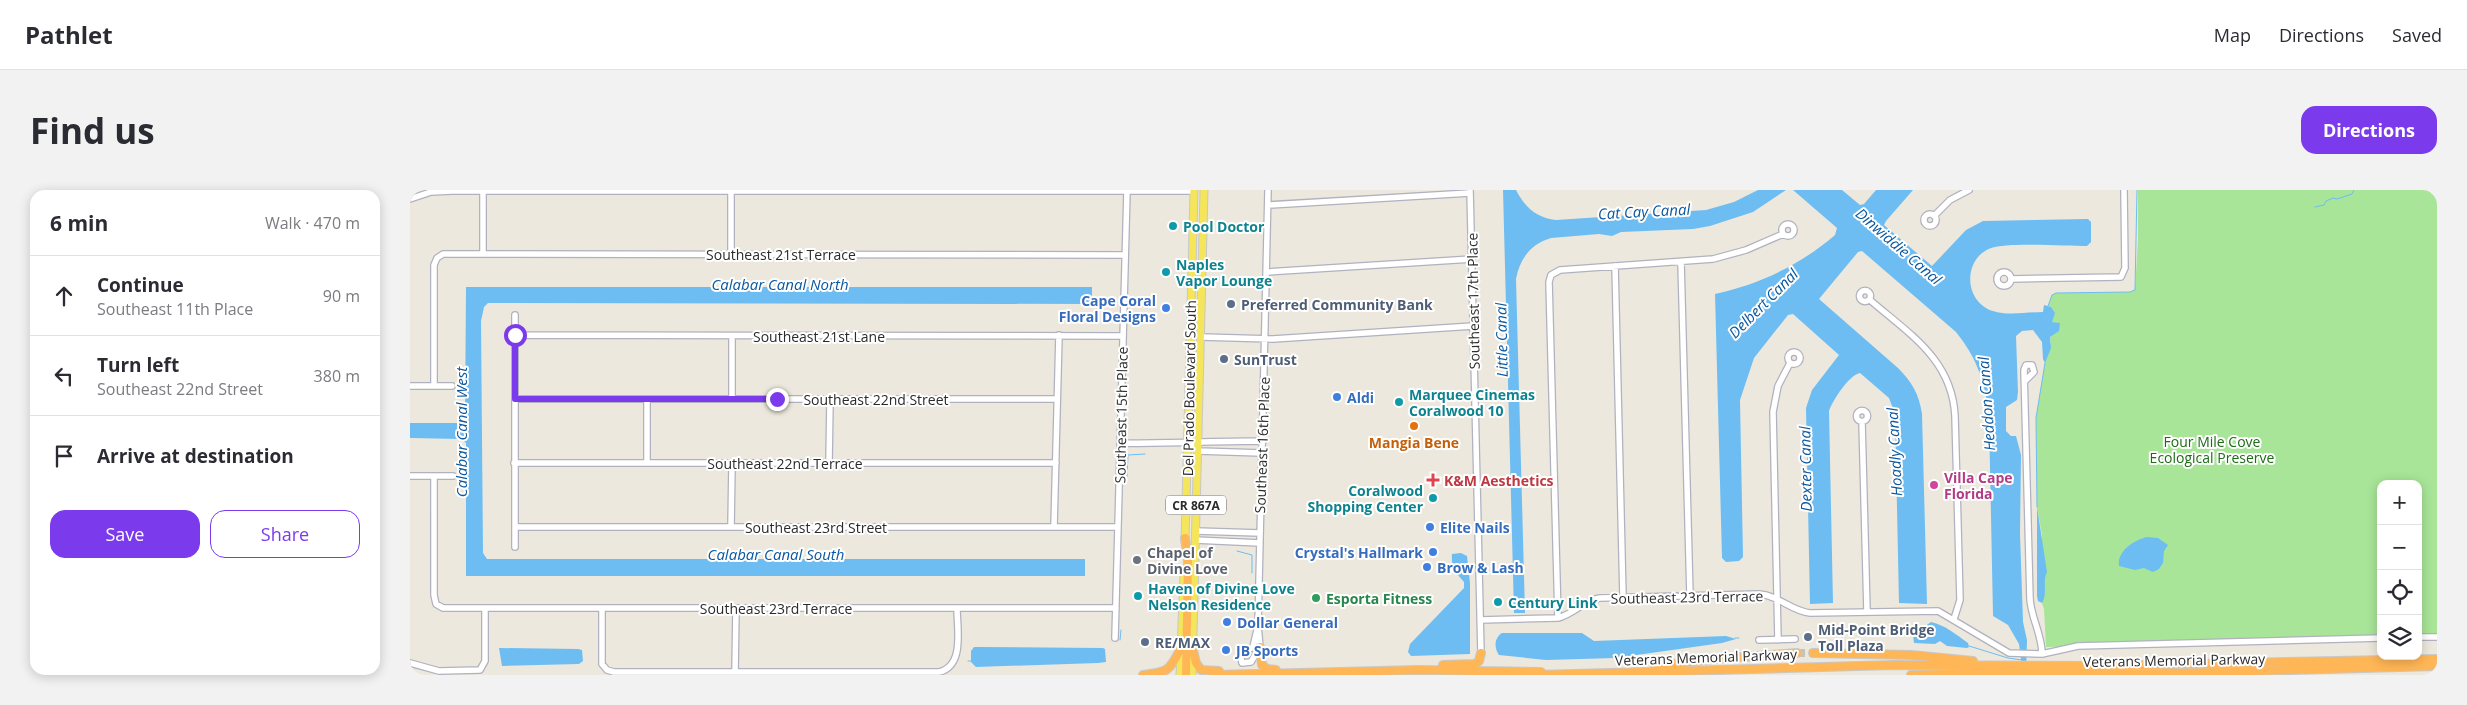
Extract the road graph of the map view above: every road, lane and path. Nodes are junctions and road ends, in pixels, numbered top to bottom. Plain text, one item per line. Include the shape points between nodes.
1 (1204, 190) edge
2 (1268, 190) edge
3 (1969, 190) edge
4 (2124, 190) edge
5 (483, 191) edge
6 (732, 191) edge
7 (1127, 191) junction
8 (1194, 191) edge
9 (1470, 191) edge
10 (410, 199) edge
11 (1268, 206) junction
12 (1934, 216) dead end
13 (1784, 234) dead end
14 (1203, 243) junction
15 (482, 254) junction
16 (731, 254) junction
17 (1125, 255) junction
18 (1472, 259) junction
19 (1681, 262) junction
20 (1615, 266) junction
21 (1267, 272) junction
22 (2011, 279) dead end
23 (1192, 287) junction
24 (1870, 300) dead end
25 (515, 315) dead end
26 (1473, 326) junction
27 (515, 335) junction
28 (732, 336) junction
29 (1059, 336) junction
30 (1123, 336) junction
31 (1200, 337) junction
32 (1265, 339) junction
33 (1790, 363) dead end
34 (2025, 381) dead end
35 (410, 386) edge
36 (434, 386) junction
37 (452, 386) dead end
38 (515, 399) junction
39 (732, 399) junction
40 (1057, 399) junction
41 (647, 400) junction
42 (830, 400) junction
43 (1862, 422) dead end
44 (1198, 441) junction
45 (1263, 441) junction
46 (1121, 442) junction
47 (1187, 444) junction
48 (1198, 451) junction
49 (1262, 453) junction
50 (514, 463) junction
51 (647, 463) junction
52 (829, 463) junction
53 (1056, 463) junction
54 (732, 464) junction
55 (410, 476) edge
56 (434, 476) junction
57 (453, 476) dead end
58 (514, 527) junction
59 (732, 527) junction
60 (1054, 527) junction
61 (1118, 527) junction
62 (1196, 531) junction
63 (1260, 533) junction
64 (1185, 538) junction
65 (1195, 540) junction
66 (1260, 543) junction
67 (514, 547) dead end
68 (1690, 596) junction
69 (1623, 598) junction
70 (1777, 598) junction
71 (485, 608) junction
72 (602, 608) junction
73 (736, 608) junction
74 (957, 608) junction
75 (1116, 608) junction
76 (1867, 612) junction
77 (1558, 618) junction
78 (1954, 619) junction
79 (1480, 620) junction
80 (1258, 626) junction
81 (2422, 637) edge
82 (2437, 637) edge
83 (1115, 638) dead end
84 (2377, 638) edge
85 (1794, 639) dead end
86 (1759, 640) dead end
87 (1778, 640) junction
88 (1260, 647) junction
89 (1180, 650) junction
90 (1193, 650) junction
91 (1481, 653) junction
92 (1796, 653) tunnel mouth
93 (1813, 653) tunnel mouth
94 (2042, 654) junction
95 (2437, 659) edge
96 (410, 663) edge
97 (2437, 666) edge
98 (2018, 669) junction
99 (2031, 670) junction
100 (1362, 671) junction
101 (735, 672) junction
102 (1322, 672) junction
103 (1606, 672) junction
104 (1538, 673) edge
105 (1236, 674) edge
106 (1263, 674) junction
107 (1143, 675) edge
108 (1180, 675) edge
109 (1190, 675) edge
110 (1214, 675) edge
111 (1232, 675) edge
112 (1911, 675) edge

1 - 14 main road, Del Prado Boulevard South / CR 867A
2 - 11 street, Southeast 16th Place
3 - 12 street via 1950,200
4 - 22 street via 2123,275 2114,279
5 - 6 street
5 - 10 street via 436,191
5 - 15 street
6 - 7 street
6 - 16 street
7 - 8 street
7 - 17 street, Southeast 15th Place
8 - 14 main road via 1199,200
8 - 23 main road, Del Prado Boulevard South / CR 867A
9 - 11 street
9 - 18 street, Southeast 17th Place
11 - 21 street, Southeast 16th Place
13 - 19 street via 1735,254
14 - 31 main road, Del Prado Boulevard South / CR 867A
15 - 16 street, Southeast 21st Terrace
15 - 36 street, Southeast 21st Terrace via 445,254 437,258 434,265
16 - 17 street, Southeast 21st Terrace
17 - 30 street, Southeast 15th Place
18 - 21 street
18 - 26 street, Southeast 17th Place
19 - 20 street
19 - 68 street
20 - 69 street
20 - 77 street via 1557,271 1549,282
21 - 32 street, Southeast 16th Place
23 - 31 main road via 1196,303 1195,326
23 - 47 main road, Del Prado Boulevard South / CR 867A
24 - 78 street via 1931,354 1952,390 1960,600
25 - 27 street
26 - 32 street
26 - 79 street, Southeast 17th Place
27 - 28 street, Southeast 21st Lane
27 - 38 street
28 - 29 street, Southeast 21st Lane
28 - 39 street
29 - 30 street, Southeast 21st Lane
29 - 40 street
30 - 46 street, Southeast 15th Place
31 - 32 street
31 - 44 main road, Del Prado Boulevard South / CR 867A
32 - 45 street, Southeast 16th Place
33 - 70 street via 1778,386 1773,412
34 - 94 street via 2030,599 2032,616 2041,637
35 - 36 street
36 - 37 street
38 - 41 street, Southeast 22nd Street
38 - 50 street
39 - 41 street, Southeast 22nd Street
39 - 42 street, Southeast 22nd Street
40 - 42 street, Southeast 22nd Street
40 - 53 street
41 - 51 street
42 - 52 street
43 - 76 street
44 - 45 street
44 - 47 street
44 - 48 main road, Del Prado Boulevard South / CR 867A
45 - 49 street, Southeast 16th Place
46 - 47 street
46 - 61 street, Southeast 15th Place
47 - 48 street
47 - 64 main road, Del Prado Boulevard South / CR 867A
48 - 49 street
48 - 62 main road, Del Prado Boulevard South / CR 867A
49 - 63 street, Southeast 16th Place
50 - 51 street, Southeast 22nd Terrace
50 - 58 street
51 - 54 street, Southeast 22nd Terrace
52 - 53 street, Southeast 22nd Terrace
52 - 54 street, Southeast 22nd Terrace
53 - 60 street
54 - 59 street
55 - 56 street
56 - 57 street
56 - 71 street, Southeast 23rd Terrace via 434,595 438,605 449,608
58 - 59 street, Southeast 23rd Street
58 - 67 street
59 - 60 street, Southeast 23rd Street
60 - 61 street, Southeast 23rd Street
61 - 75 street, Southeast 15th Place
62 - 63 street
62 - 65 main road, Del Prado Boulevard South / CR 867A
63 - 66 street, Southeast 16th Place
64 - 89 main road, Del Prado Boulevard South / CR 867A
64 - 109 highway
65 - 66 street
65 - 90 main road, Del Prado Boulevard South / CR 867A
66 - 80 street, Southeast 16th Place
68 - 69 street, Southeast 23rd Terrace
68 - 70 street, Southeast 23rd Terrace via 1764,594
69 - 77 street, Southeast 23rd Terrace via 1590,600
70 - 76 street, Southeast 23rd Terrace via 1806,613
70 - 87 street
71 - 72 street, Southeast 23rd Terrace
71 - 96 street via 484,662 480,670 439,671
72 - 73 street, Southeast 23rd Terrace
72 - 101 street via 604,668 614,672
73 - 74 street, Southeast 23rd Terrace
73 - 101 street
74 - 75 street, Southeast 23rd Terrace
74 - 101 street via 957,655 948,669 939,672
75 - 83 street, Southeast 15th Place
76 - 78 street, Southeast 23rd Terrace via 1931,610
77 - 79 street, Southeast 23rd Terrace
78 - 94 street, Southeast 23rd Terrace via 2002,650
79 - 91 street, Southeast 17th Place
80 - 88 street
80 - 88 street, Southeast 16th Place via 1255,644 1242,652 1241,662 1251,662
81 - 82 street
84 - 94 street, Southeast 23rd Terrace via 2078,646
85 - 87 street
86 - 87 street
88 - 102 highway via 1260,661 1267,669
89 - 107 highway via 1166,671
89 - 108 main road, Del Prado Boulevard South / CR 867A
90 - 106 highway via 1202,671 1244,670
90 - 109 main road, Del Prado Boulevard South / CR 867A
91 - 100 highway via 1475,664
91 - 104 highway via 1484,662 1491,667
92 - 103 highway, Veterans Memorial Parkway
93 - 98 highway, Veterans Memorial Parkway via 1929,656
95 - 99 highway, Veterans Memorial Parkway
97 - 99 highway, Veterans Memorial Parkway via 2143,674
98 - 99 highway, Veterans Memorial Parkway
98 - 103 highway, Veterans Memorial Parkway via 1875,665
98 - 112 highway, Veterans Memorial Parkway
100 - 102 highway
100 - 104 highway
102 - 106 highway
103 - 104 highway, Veterans Memorial Parkway
105 - 106 highway
105 - 110 highway
105 - 111 highway

